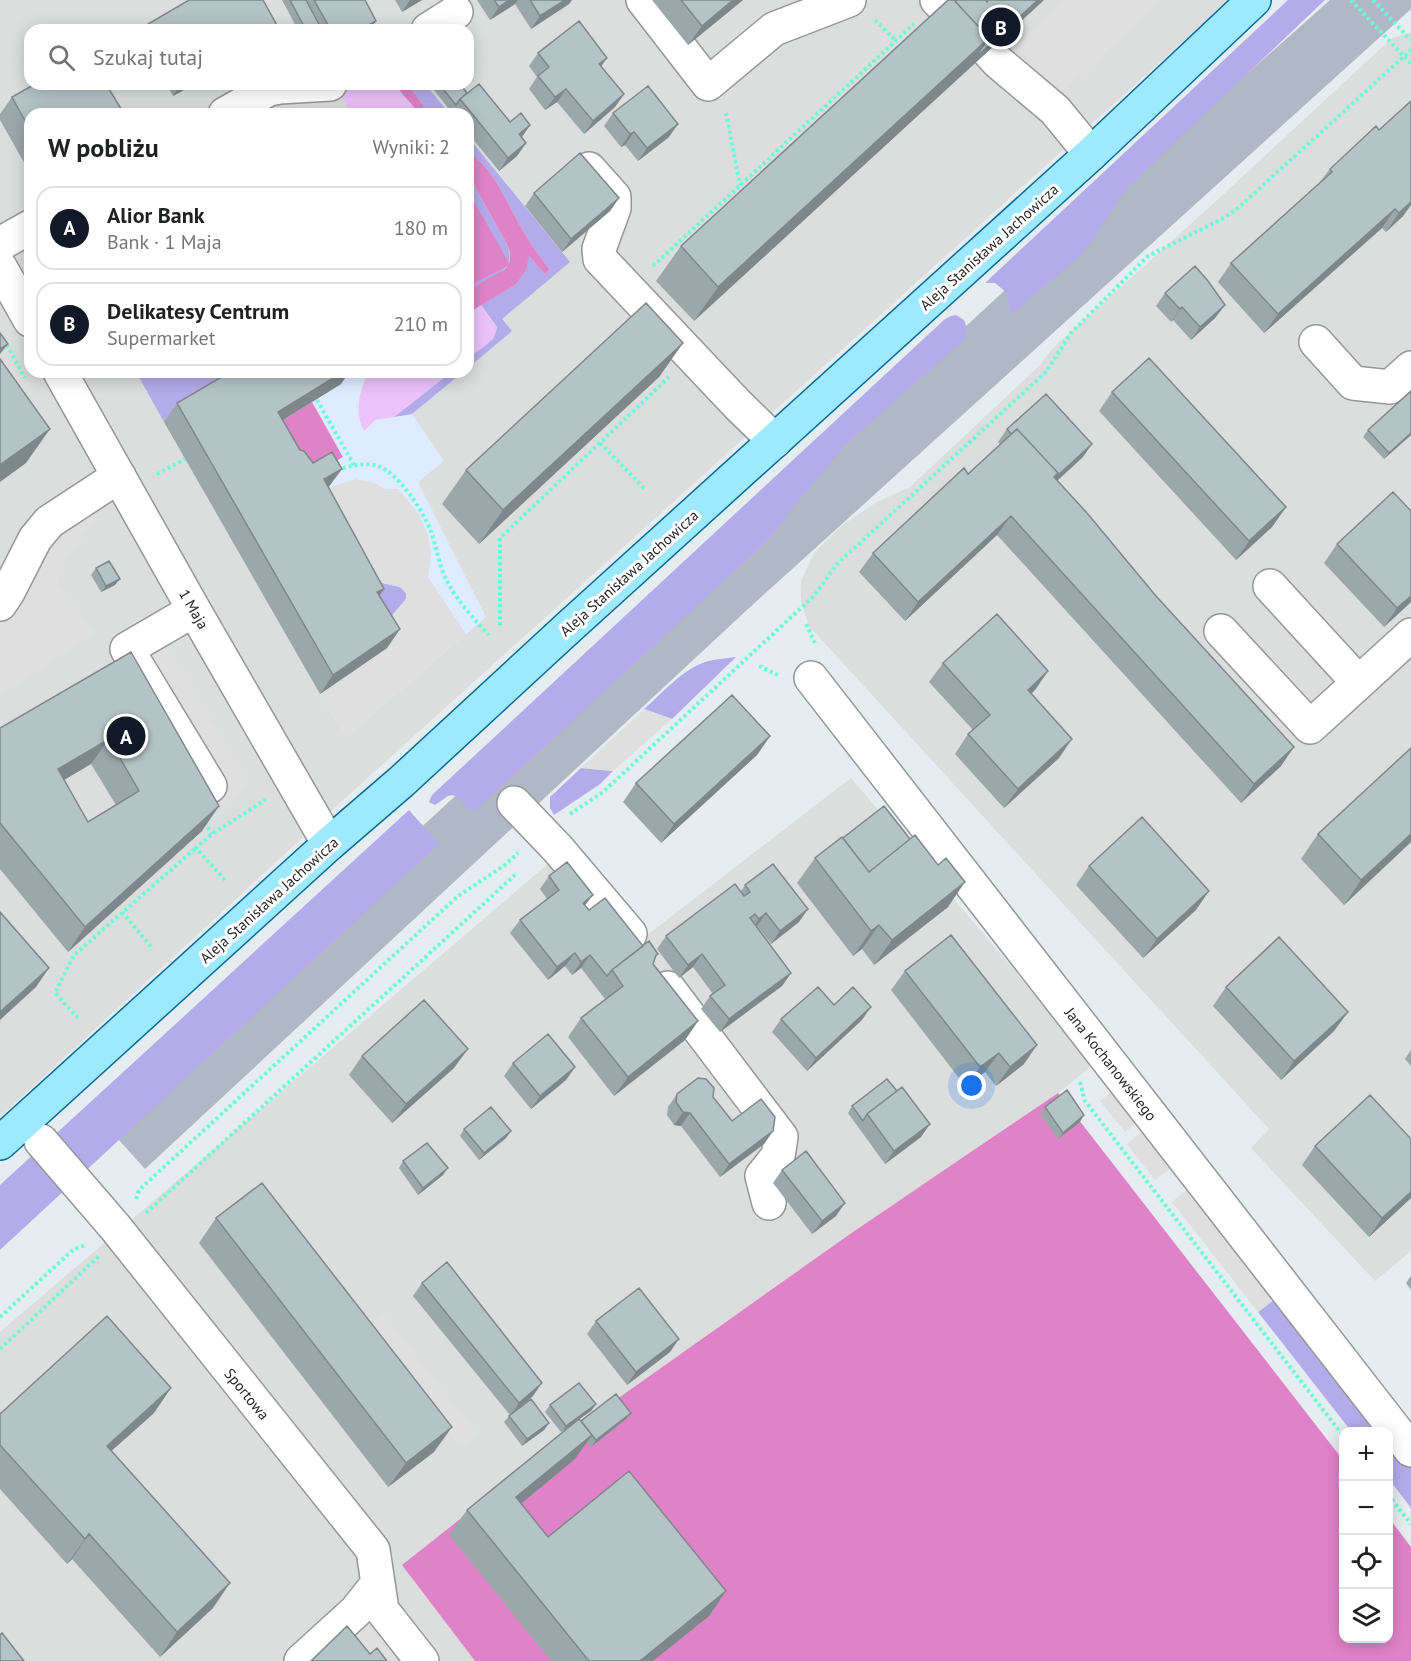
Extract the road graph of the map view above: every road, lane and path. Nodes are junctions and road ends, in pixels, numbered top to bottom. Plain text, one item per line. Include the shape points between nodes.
1 (643, 0) edge
2 (849, 0) edge
3 (1254, 0) edge
4 (1351, 0) edge
5 (1373, 0) edge
6 (942, 4) edge
7 (456, 12) dead end
8 (437, 24) edge
9 (1411, 40) edge
10 (1411, 50) edge
11 (988, 51) edge
12 (1404, 56) junction
13 (1411, 64) edge
14 (708, 84) junction
15 (267, 90) edge
16 (236, 108) edge
17 (1091, 154) junction
18 (585, 165) edge
19 (740, 185) junction
20 (24, 230) edge
21 (0, 244) edge
22 (0, 267) edge
23 (628, 290) junction
24 (24, 309) edge
25 (1316, 342) dead end
26 (691, 356) junction
27 (1411, 368) edge
28 (63, 378) edge
29 (317, 400) edge
30 (775, 441) junction
31 (600, 443) junction
32 (185, 459) dead end
33 (354, 465) junction
34 (157, 474) dead end
35 (330, 475) edge
36 (119, 476) junction
37 (646, 490) dead end
38 (1270, 586) dead end
39 (0, 604) edge
40 (194, 610) junction
41 (500, 625) dead end
42 (1221, 631) dead end
43 (489, 635) dead end
44 (1411, 635) edge
45 (811, 678) dead end
46 (1358, 682) junction
47 (210, 786) edge
48 (514, 803) dead end
49 (270, 809) dead end
50 (543, 833) junction
51 (329, 844) junction
52 (196, 848) junction
53 (515, 875) dead end
54 (225, 880) dead end
55 (122, 912) junction
56 (153, 949) dead end
57 (78, 1018) dead end
58 (43, 1104) junction
59 (41, 1141) junction
60 (1, 1142) edge
61 (769, 1203) dead end
62 (118, 1232) junction
63 (0, 1317) edge
64 (0, 1349) edge
65 (1411, 1450) edge
66 (1393, 1500) edge
67 (1411, 1524) edge
68 (378, 1583) junction
69 (301, 1661) edge
70 (422, 1661) edge

1 - 14 street
2 - 14 street via 774,29
3 - 17 main road, Aleja Stanisława Jachowicza
4 - 12 path
5 - 9 path
6 - 19 path
7 - 8 street
10 - 12 path
11 - 17 street via 1055,110
12 - 13 path
12 - 50 path via 1238,208 1148,256 1071,333 1046,372 837,564 814,596 603,792
14 - 19 path via 725,111
15 - 16 street
17 - 30 main road, Aleja Stanisława Jachowicza
18 - 23 street via 614,197 614,208 599,249 600,259
19 - 23 path
20 - 21 street
22 - 24 street
23 - 26 street
25 - 27 street via 1353,382 1390,387
26 - 30 street
26 - 31 path
28 - 36 street, 1 Maja
29 - 33 path
30 - 51 main road, Aleja Stanisława Jachowicza
31 - 37 path
31 - 41 path via 500,538
32 - 34 path
33 - 35 path
33 - 43 path via 377,466 404,488 424,515 449,585
36 - 39 street via 49,522 35,538
36 - 40 street, 1 Maja
38 - 46 street
40 - 47 street via 127,649
40 - 51 street, 1 Maja
42 - 46 street via 1310,727
44 - 46 street
45 - 65 street, Jana Kochanowskiego
48 - 50 street
49 - 52 path via 265,800
50 - 61 street via 626,927 664,984 781,1137 778,1156 762,1176
50 - 62 path via 458,897 139,1190 131,1213
51 - 58 main road, Aleja Stanisława Jachowicza
52 - 54 path
52 - 55 path
53 - 62 path via 208,1157
55 - 56 path
55 - 57 path via 74,955 55,993
58 - 59 street
58 - 60 main road, Aleja Stanisława Jachowicza
59 - 60 street
59 - 62 street, Sportowa
62 - 63 path via 74,1249
62 - 64 path
62 - 68 street, Sportowa via 373,1551
66 - 67 path
68 - 69 street via 356,1611
68 - 70 street, Sportowa via 382,1610

